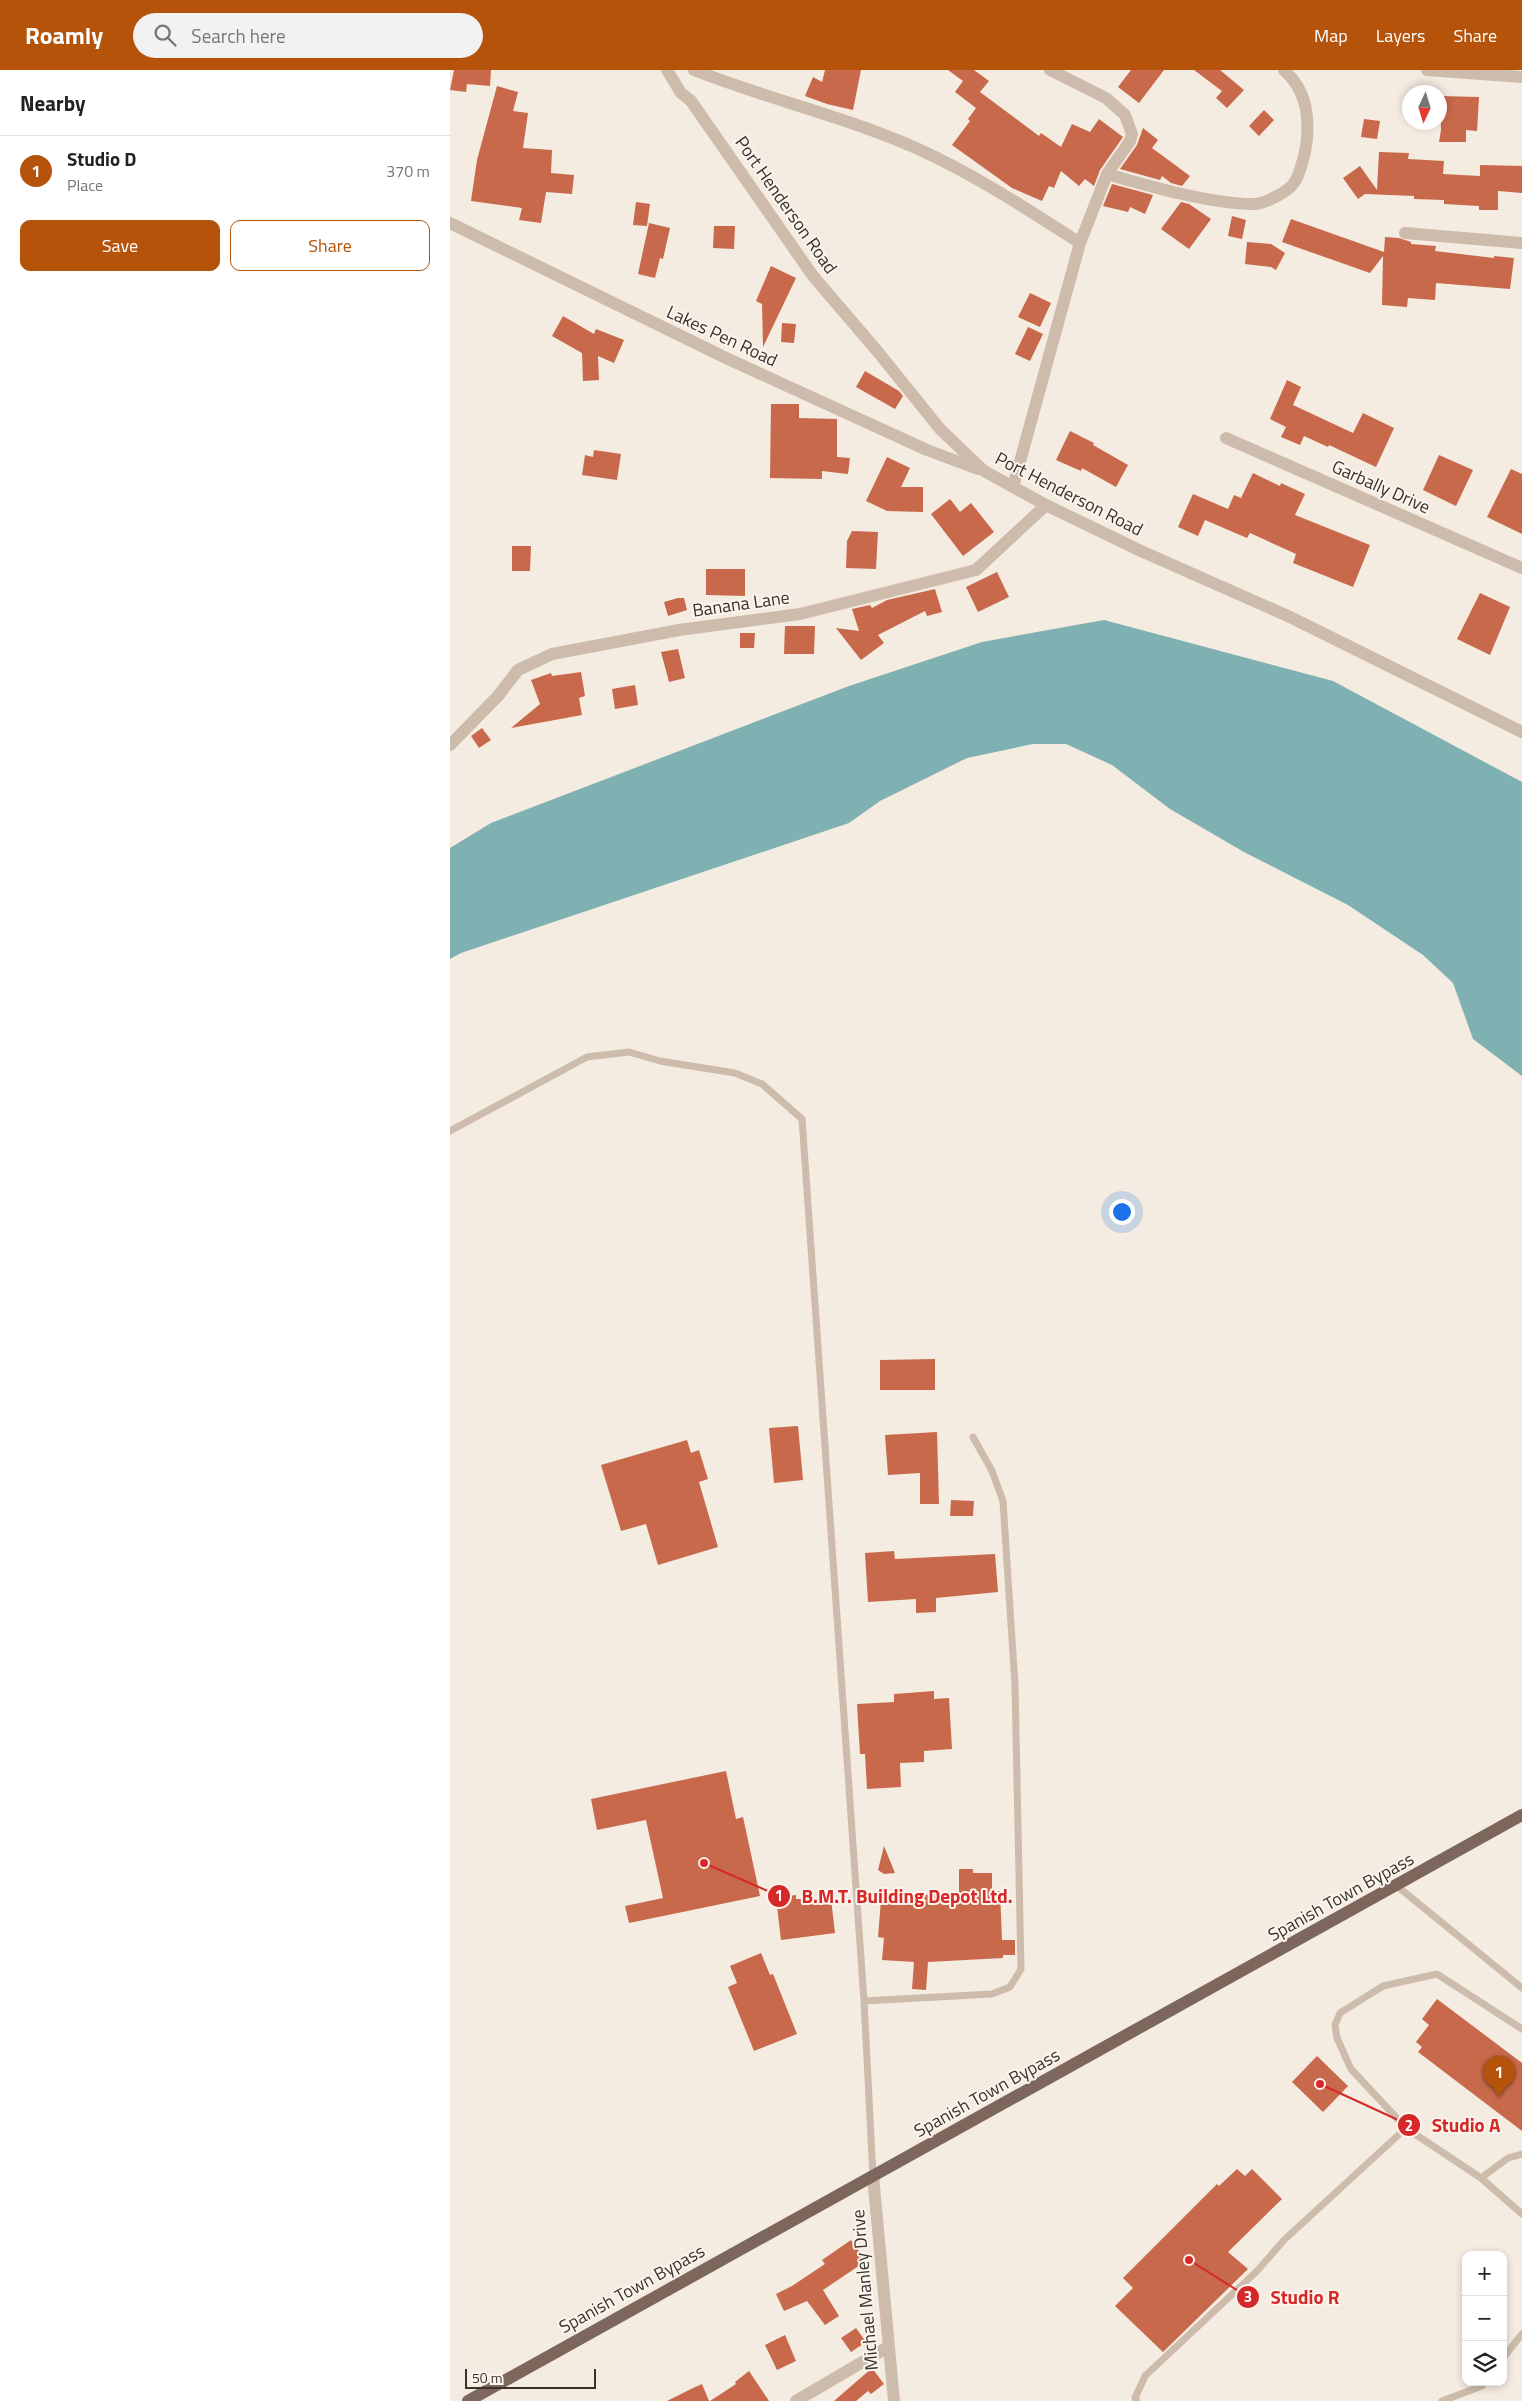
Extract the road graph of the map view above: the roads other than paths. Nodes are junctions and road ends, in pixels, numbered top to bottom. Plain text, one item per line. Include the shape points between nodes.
1 (667, 70) edge
2 (694, 70) edge
3 (1050, 70) edge
4 (1284, 70) edge
5 (1427, 70) edge
6 (1522, 77) edge
7 (1108, 174) junction
8 (450, 223) edge
9 (1405, 233) dead end
10 (1080, 243) junction
11 (1522, 243) edge
12 (1226, 438) dead end
13 (984, 471) junction
14 (1013, 487) junction
15 (1046, 505) junction
16 (1522, 568) edge
17 (1521, 728) edge
18 (450, 745) edge
19 (450, 1131) edge
20 (973, 1437) dead end
21 (1522, 1815) edge
22 (1398, 1886) junction
23 (1522, 1988) edge
24 (864, 2001) junction
25 (1522, 2029) edge
26 (1406, 2128) junction
27 (1522, 2154) edge
28 (873, 2176) junction
29 (1481, 2178) junction
30 (1521, 2210) edge
31 (1522, 2334) edge
32 (888, 2347) junction
33 (1507, 2353) edge
34 (1482, 2386) edge
35 (468, 2401) edge
36 (796, 2401) edge
37 (894, 2401) edge
38 (1137, 2401) edge
39 (1442, 2401) edge

1 - 13 street, Port Henderson Road via 813,276 940,429
2 - 10 street via 856,125 970,173
3 - 7 street via 1106,98 1125,115 1132,134 1130,141
4 - 7 street via 1297,83 1306,102 1308,123 1306,147 1294,184 1274,198 1255,204 1220,200 1144,185
5 - 6 street
7 - 10 street
8 - 13 street, Lakes Pen Road via 726,358 927,450
9 - 11 street
10 - 14 street
12 - 16 street, Garbally Drive
13 - 14 street, Port Henderson Road
14 - 15 street, Port Henderson Road
15 - 17 street, Port Henderson Road
15 - 18 street, Banana Lane via 976,570 800,614 679,630 552,654 518,670 498,696
19 - 24 lane via 587,1057 629,1052 660,1061 735,1073 762,1084 802,1118
20 - 24 lane via 992,1471 1003,1502 1015,1685 1021,1969 1010,1987 992,1994
21 - 22 main road, Spanish Town Bypass
22 - 23 lane
22 - 28 main road, Spanish Town Bypass
24 - 28 lane
25 - 26 lane via 1437,1974 1383,1986 1340,2013 1335,2026 1336,2038 1351,2069
26 - 29 lane
26 - 38 lane via 1284,2240 1257,2271 1145,2376 1135,2398
27 - 29 lane via 1508,2158
28 - 32 street, Michael Manley Drive
28 - 35 main road, Spanish Town Bypass
29 - 30 lane
31 - 33 lane
32 - 36 street
32 - 37 street, Michael Manley Drive
34 - 39 lane

